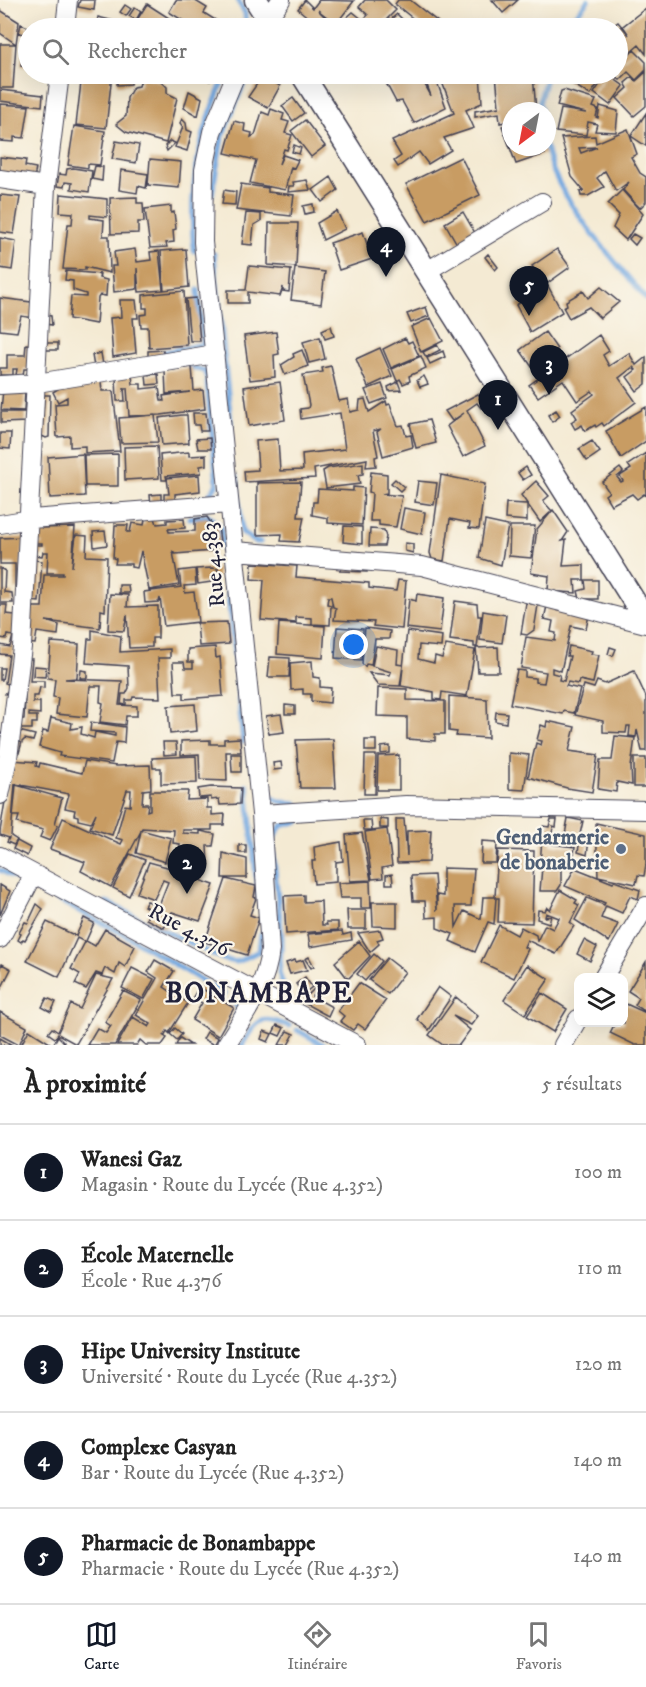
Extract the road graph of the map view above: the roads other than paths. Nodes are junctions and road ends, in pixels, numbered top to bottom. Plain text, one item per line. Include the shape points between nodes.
1 (68, 0) edge
2 (66, 18) edge
3 (59, 84) edge
4 (232, 84) edge
5 (308, 84) edge
6 (0, 179) edge
7 (46, 186) junction
8 (542, 202) dead end
9 (427, 271) junction
10 (215, 354) junction
11 (38, 383) junction
12 (0, 385) edge
13 (229, 504) junction
14 (31, 519) junction
15 (0, 524) edge
16 (235, 550) junction
17 (646, 622) edge
18 (0, 795) edge
19 (646, 810) edge
20 (261, 814) junction
21 (0, 856) edge
22 (34, 874) junction
23 (646, 906) edge
24 (0, 939) edge
25 (606, 973) edge
26 (259, 992) junction
27 (574, 1027) edge
28 (226, 1045) edge
29 (357, 1045) edge
30 (563, 1045) edge

1 - 2 street
3 - 7 street
4 - 10 street, Rue 4.383 via 212,132 204,170 203,242
5 - 9 main road
6 - 7 street
7 - 11 street
8 - 9 street
9 - 17 main road
10 - 11 street
10 - 13 street, Rue 4.383
11 - 12 street
11 - 14 street
13 - 14 street
13 - 16 street, Rue 4.383
14 - 15 street
14 - 18 street via 22,648 9,758
16 - 17 street via 422,566
16 - 20 street, Rue 4.383
19 - 20 street via 406,805
20 - 26 street, Rue 4.383 via 270,950 268,970
21 - 22 street, Rue 4.376
22 - 24 street
22 - 26 street, Rue 4.376
23 - 25 street
26 - 28 street, Rue 4.383
26 - 29 street, Rue 4.376
27 - 30 street

